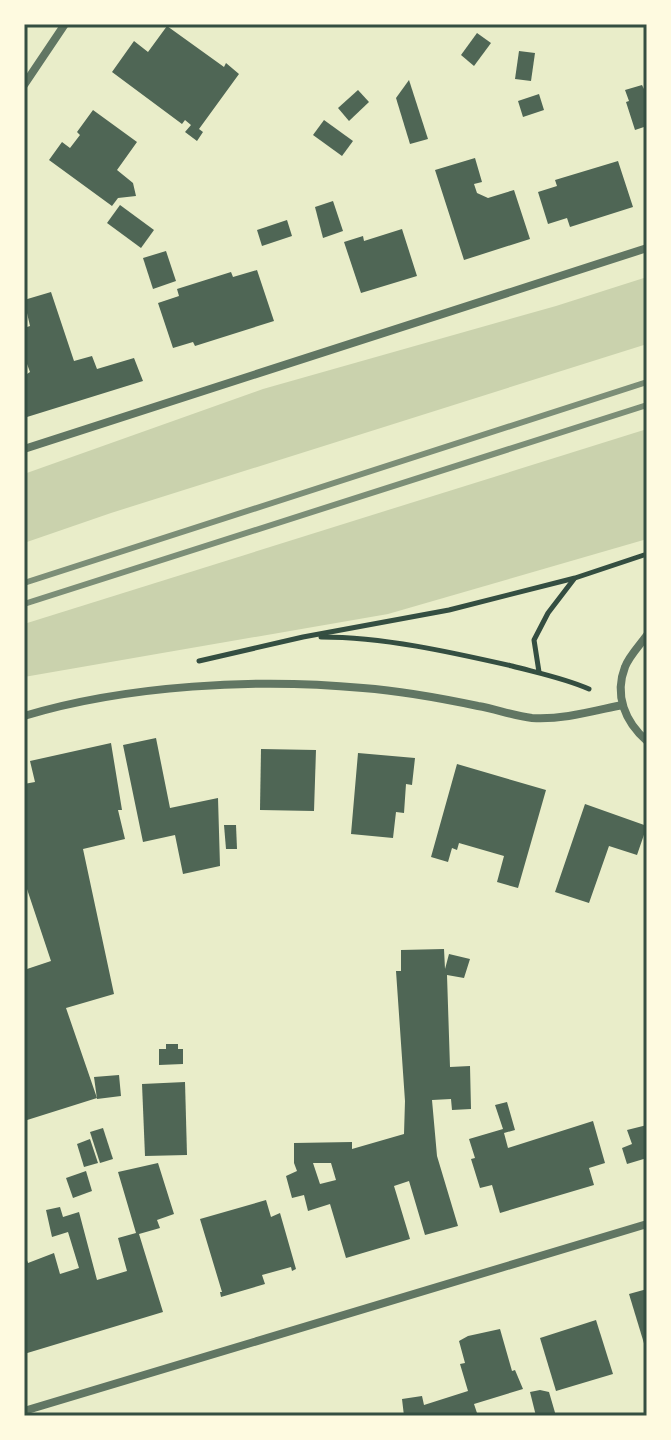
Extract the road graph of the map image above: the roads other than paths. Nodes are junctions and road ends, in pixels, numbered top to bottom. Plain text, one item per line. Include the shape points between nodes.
1 (65, 24) edge
2 (24, 85) edge
3 (647, 248) edge
4 (24, 449) edge
5 (647, 635) edge
6 (622, 705) junction
7 (24, 716) edge
8 (647, 741) edge
9 (647, 1224) edge
10 (24, 1411) edge

1 - 2 street
3 - 4 street
5 - 6 street via 625,666
6 - 7 street via 529,718 365,688 241,684 132,694
6 - 8 street via 634,730
9 - 10 street

